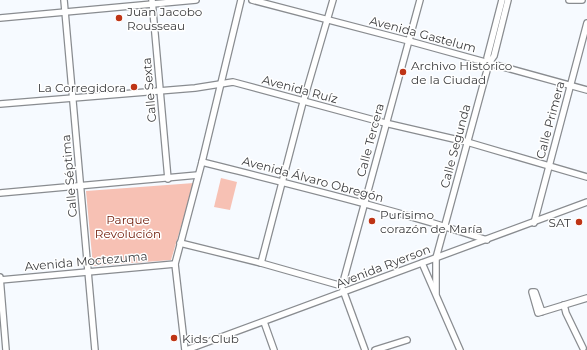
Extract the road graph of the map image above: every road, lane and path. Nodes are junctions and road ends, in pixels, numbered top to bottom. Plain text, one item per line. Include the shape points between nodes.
1 (64, 0) edge
2 (196, 0) edge
3 (241, 0) edge
4 (252, 0) edge
5 (333, 0) edge
6 (420, 0) edge
7 (502, 0) edge
8 (508, 0) edge
9 (570, 0) edge
10 (582, 0) edge
11 (153, 2) edge
12 (587, 2) edge
13 (65, 13) junction
14 (0, 18) edge
15 (328, 19) junction
16 (587, 23) edge
17 (409, 41) junction
18 (489, 63) junction
19 (221, 82) junction
20 (571, 86) junction
21 (160, 90) junction
22 (587, 90) edge
23 (74, 97) junction
24 (304, 101) junction
25 (0, 104) edge
26 (385, 123) junction
27 (467, 142) junction
28 (202, 162) junction
29 (549, 166) junction
30 (198, 175) junction
31 (587, 177) edge
32 (168, 179) junction
33 (283, 182) junction
34 (81, 186) junction
35 (0, 193) edge
36 (587, 202) edge
37 (364, 204) junction
38 (534, 223) junction
39 (445, 226) junction
40 (487, 240) junction
41 (180, 243) junction
42 (436, 258) junction
43 (261, 263) junction
44 (422, 263) junction
45 (175, 264) junction
46 (88, 272) junction
47 (0, 276) edge
48 (0, 280) edge
49 (342, 286) junction
50 (344, 293) junction
51 (436, 293) junction
52 (587, 298) edge
53 (564, 305) junction
54 (542, 312) dead end
55 (264, 322) junction
56 (407, 340) dead end
57 (583, 348) dead end
58 (6, 350) edge
59 (95, 350) edge
60 (186, 350) edge
61 (274, 350) edge
62 (365, 350) edge
63 (376, 350) edge
64 (460, 350) edge

1 - 13 street, Calle Séptima
2 - 11 street
3 - 19 street
4 - 15 street, Avenida Gastelum
5 - 15 street
6 - 17 street, Calle Tercera
7 - 18 street, Calle Segunda via 487,58
8 - 18 street, Calle Segunda via 494,56
9 - 10 street
10 - 12 street
11 - 13 street
11 - 21 street, Calle Sexta
13 - 14 street
13 - 23 street, Calle Séptima
15 - 17 street, Avenida Gastelum
15 - 24 street
16 - 20 street, Calle Primera
17 - 18 street, Avenida Gastelum
17 - 26 street, Calle Tercera
18 - 20 street, Avenida Gastelum
18 - 27 street, Calle Segunda
19 - 21 street, Avenida Ruíz via 195,88
19 - 24 street, Avenida Ruíz via 233,82
19 - 28 street
20 - 22 street, Avenida Gastelum
20 - 29 street, Calle Primera
21 - 23 street, Avenida Ruíz
21 - 32 street, Calle Sexta
23 - 25 street, Avenida Ruíz
23 - 34 street, Calle Séptima
24 - 26 street, Avenida Ruíz
24 - 33 street
26 - 27 street, Avenida Ruíz
26 - 37 street, Calle Tercera
27 - 29 street, Avenida Ruíz
27 - 39 street, Calle Segunda
28 - 30 street
28 - 33 street, Avenida Álvaro Obregón
29 - 31 street, Avenida Ruíz
29 - 38 street, Calle Primera
30 - 32 street
30 - 41 street
32 - 34 street
33 - 37 street, Avenida Álvaro Obregón
33 - 43 street
34 - 35 street
34 - 46 street, Calle Séptima
36 - 38 street, Avenida Ryerson
37 - 39 street, Avenida Álvaro Obregón
37 - 49 street, Calle Tercera
38 - 40 street, Avenida Ryerson
39 - 40 street, Avenida Álvaro Obregón
39 - 42 street, Calle Segunda
40 - 42 street, Avenida Ryerson
41 - 43 street
41 - 45 street
42 - 44 street, Avenida Ryerson
42 - 51 street, Calle Segunda
43 - 49 street
44 - 50 street, Avenida Ryerson
44 - 51 street
45 - 46 street, Avenida Moctezuma
45 - 60 street
46 - 48 street, Avenida Moctezuma
46 - 59 street, Calle Séptima
47 - 48 street
48 - 58 street
49 - 50 street
50 - 55 street, Avenida Ryerson
50 - 62 street
51 - 64 street
52 - 53 street
53 - 54 street
53 - 57 street
55 - 60 street, Avenida Ryerson
55 - 61 street
56 - 63 street

